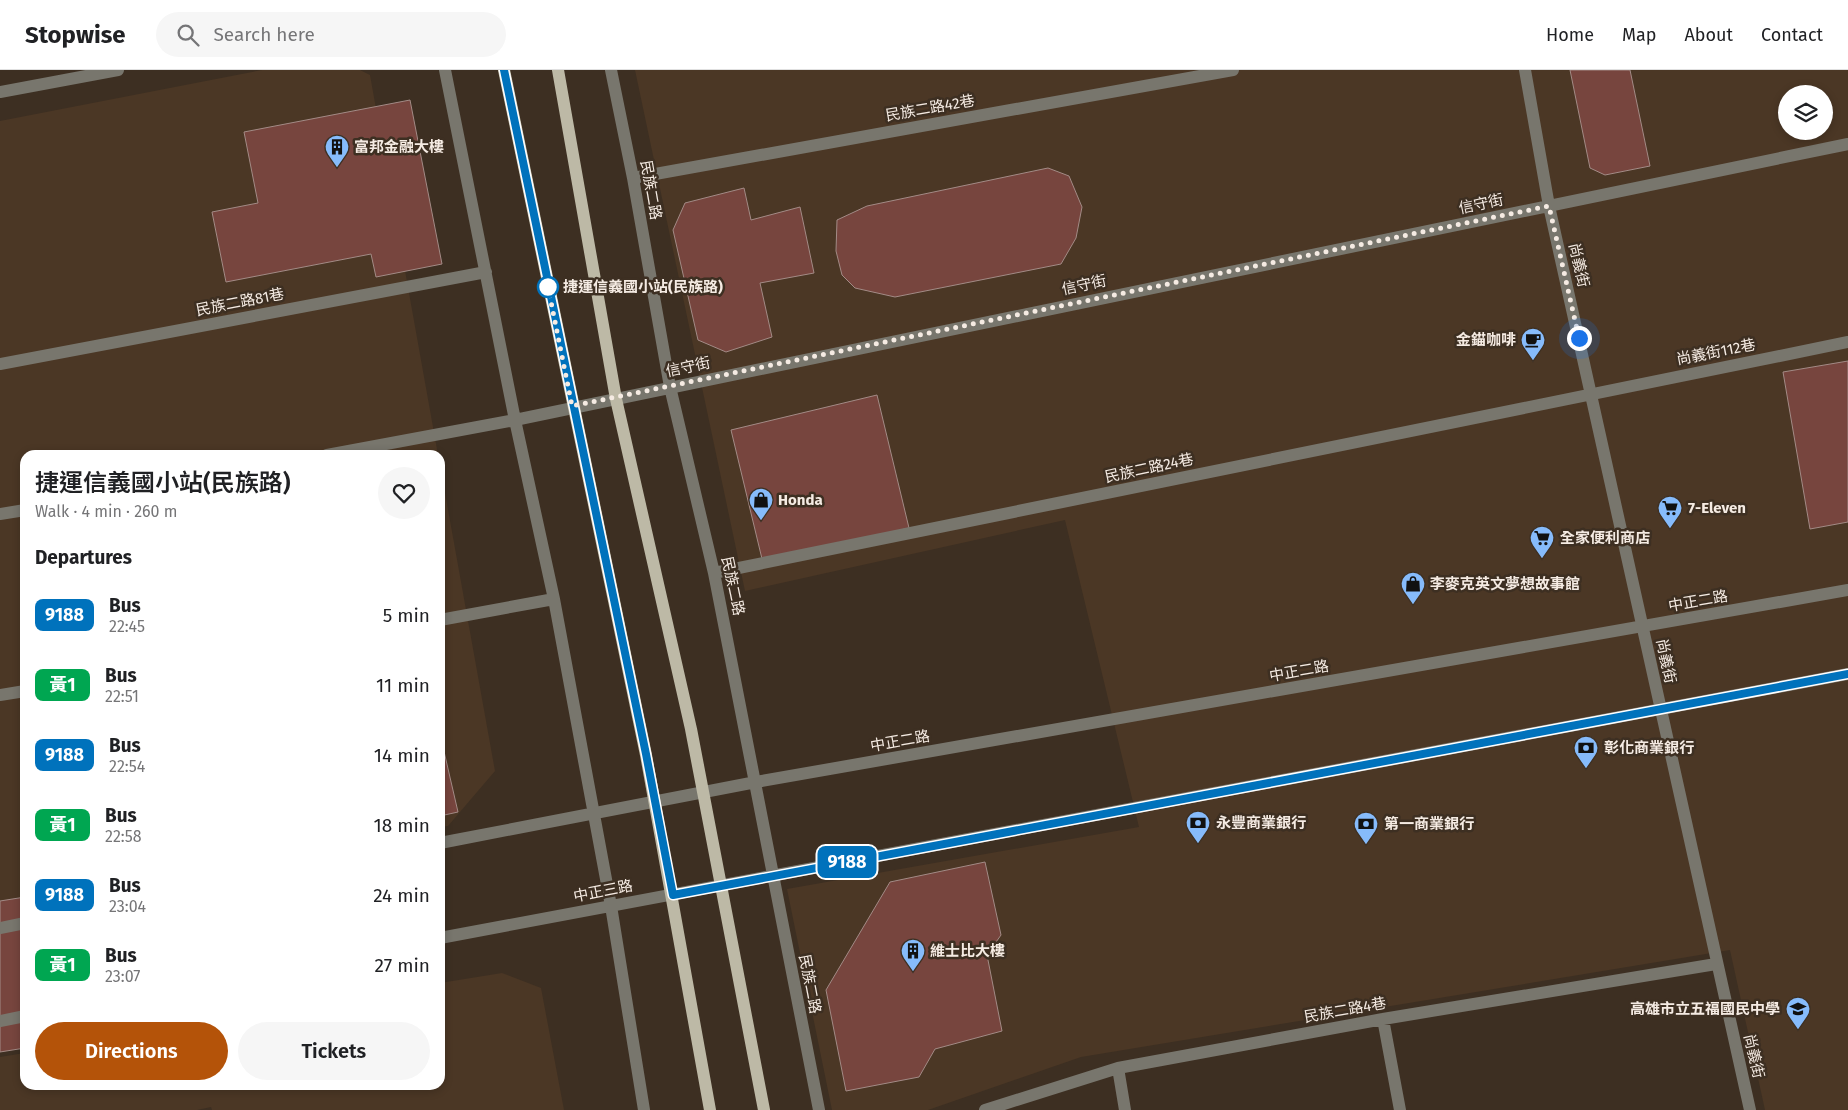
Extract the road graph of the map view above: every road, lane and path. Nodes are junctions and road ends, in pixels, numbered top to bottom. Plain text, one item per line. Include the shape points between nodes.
1 (118, 70) edge
2 (445, 70) edge
3 (504, 70) edge
4 (558, 70) edge
5 (611, 70) edge
6 (1233, 70) edge
7 (1525, 70) edge
8 (0, 92) edge
9 (1848, 144) edge
10 (633, 178) junction
11 (1549, 206) junction
12 (486, 272) junction
13 (1848, 342) edge
14 (0, 364) edge
15 (670, 387) junction
16 (1591, 394) junction
17 (616, 399) junction
18 (572, 406) junction
19 (515, 420) junction
20 (354, 450) edge
21 (20, 511) edge
22 (0, 514) edge
23 (714, 573) junction
24 (1848, 590) edge
25 (554, 599) junction
26 (445, 619) edge
27 (1643, 627) junction
28 (1848, 674) edge
29 (20, 691) edge
30 (0, 695) edge
31 (1659, 709) junction
32 (756, 782) junction
33 (703, 792) junction
34 (655, 802) junction
35 (593, 814) junction
36 (445, 843) edge
37 (772, 876) junction
38 (720, 886) junction
39 (673, 895) junction
40 (611, 906) junction
41 (20, 924) edge
42 (0, 928) edge
43 (445, 937) edge
44 (1716, 964) junction
45 (20, 1017) edge
46 (1384, 1019) junction
47 (0, 1021) edge
48 (1118, 1068) junction
49 (644, 1110) edge
50 (710, 1110) edge
51 (764, 1110) edge
52 (818, 1110) edge
53 (985, 1110) edge
54 (1125, 1110) edge
55 (1400, 1110) edge
56 (1750, 1110) edge

1 - 8 street
2 - 12 street
3 - 18 main road
4 - 17 main road
5 - 10 street, 民族二路
6 - 10 street, 民族二路42巷
7 - 11 street, 尚義街
9 - 11 street, 信守街
10 - 15 street, 民族二路
11 - 15 street, 信守街
11 - 16 street, 尚義街
12 - 14 street, 民族二路81巷
12 - 19 street
13 - 16 street, 尚義街112巷
15 - 17 street, 信守街
15 - 23 street, 民族二路
16 - 23 street, 民族二路24巷
16 - 27 street, 尚義街
17 - 18 street, 信守街
17 - 33 main road
18 - 19 street, 信守街
18 - 34 main road
19 - 20 street, 信守街
19 - 25 street
21 - 22 street
23 - 32 street, 民族二路
24 - 27 street, 中正二路
25 - 26 street
25 - 35 street
27 - 31 street, 尚義街
27 - 32 street, 中正二路
28 - 31 street
29 - 30 street
31 - 37 street
31 - 44 street, 尚義街
32 - 33 street
32 - 37 street, 民族二路
33 - 34 street
33 - 38 main road
34 - 35 street
34 - 39 main road
35 - 36 street
35 - 40 street
37 - 38 street, 中正三路
37 - 52 street, 民族二路
38 - 39 street, 中正三路
38 - 51 main road
39 - 40 street, 中正三路
39 - 50 main road
40 - 43 street, 中正三路
40 - 49 street
41 - 42 street
44 - 46 street, 民族二路4巷
44 - 56 street, 尚義街
45 - 47 street
46 - 48 street, 民族二路4巷
46 - 55 street
48 - 53 street, 民族二路4巷
48 - 54 street

